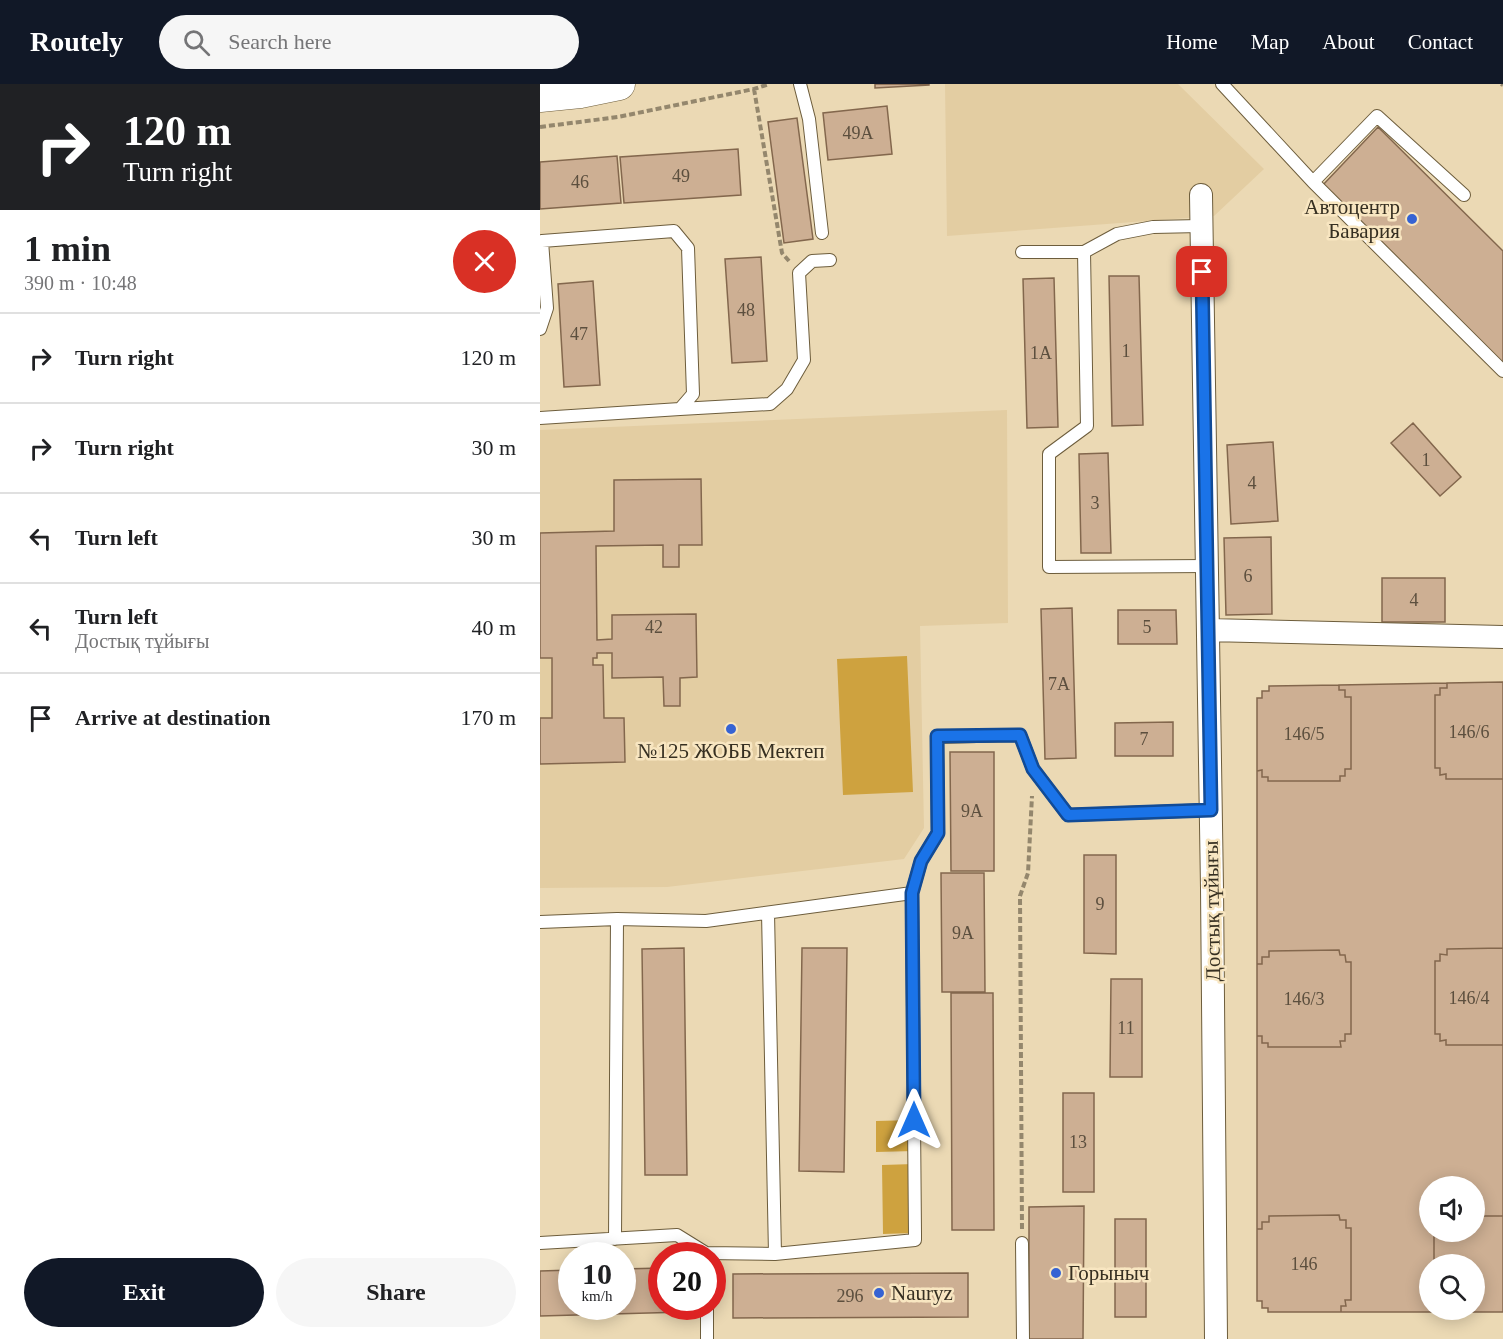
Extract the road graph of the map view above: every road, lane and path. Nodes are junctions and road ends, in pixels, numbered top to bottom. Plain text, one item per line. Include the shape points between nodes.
1 (619, 84) edge
2 (769, 84) edge
3 (800, 84) edge
4 (1222, 84) edge
5 (754, 89) junction
6 (540, 96) edge
7 (540, 127) edge
8 (1313, 182) junction
9 (1201, 195) dead end
10 (1464, 195) dead end
11 (1200, 226) junction
12 (822, 233) dead end
13 (541, 242) edge
14 (1022, 252) dead end
15 (1084, 252) junction
16 (830, 260) dead end
17 (799, 273) junction
18 (540, 329) edge
19 (1503, 371) edge
20 (680, 409) junction
21 (540, 418) edge
22 (1208, 566) junction
23 (1208, 630) junction
24 (1503, 637) edge
25 (1033, 769) junction
26 (1211, 810) junction
27 (912, 893) junction
28 (768, 913) junction
29 (618, 919) junction
30 (540, 922) edge
31 (615, 1239) junction
32 (688, 1242) edge
33 (540, 1243) edge
34 (1022, 1243) joint
35 (726, 1254) edge
36 (775, 1254) junction
37 (707, 1320) edge
38 (707, 1339) edge
39 (1023, 1339) edge
40 (1216, 1339) edge

1 - 6 main road
2 - 5 path
3 - 12 lane via 809,119
4 - 8 lane
5 - 7 path via 618,117
5 - 17 path via 782,253
8 - 10 lane via 1377,116
8 - 19 lane
9 - 11 street, Достық тұйығы
11 - 15 lane via 1153,227 1117,234
11 - 22 street, Достық тұйығы
13 - 18 lane via 547,308
13 - 20 lane via 674,231 688,248 693,394
14 - 15 lane
15 - 22 lane via 1087,426 1049,454 1049,567
16 - 17 lane via 812,261
17 - 20 lane via 804,360 787,389 770,404
20 - 21 lane
22 - 23 street, Достық тұйығы
23 - 24 street
23 - 26 street, Достық тұйығы
25 - 26 lane via 1068,815
25 - 27 lane via 1020,735 937,736 938,833 921,861
25 - 34 path via 1028,873 1020,896
26 - 40 street, Достық тұйығы
27 - 28 lane
27 - 36 lane via 915,1240
28 - 29 lane via 706,921
28 - 36 lane
29 - 30 lane
29 - 31 lane
31 - 32 lane via 677,1235
31 - 33 lane
34 - 39 lane
35 - 36 lane
37 - 38 lane

